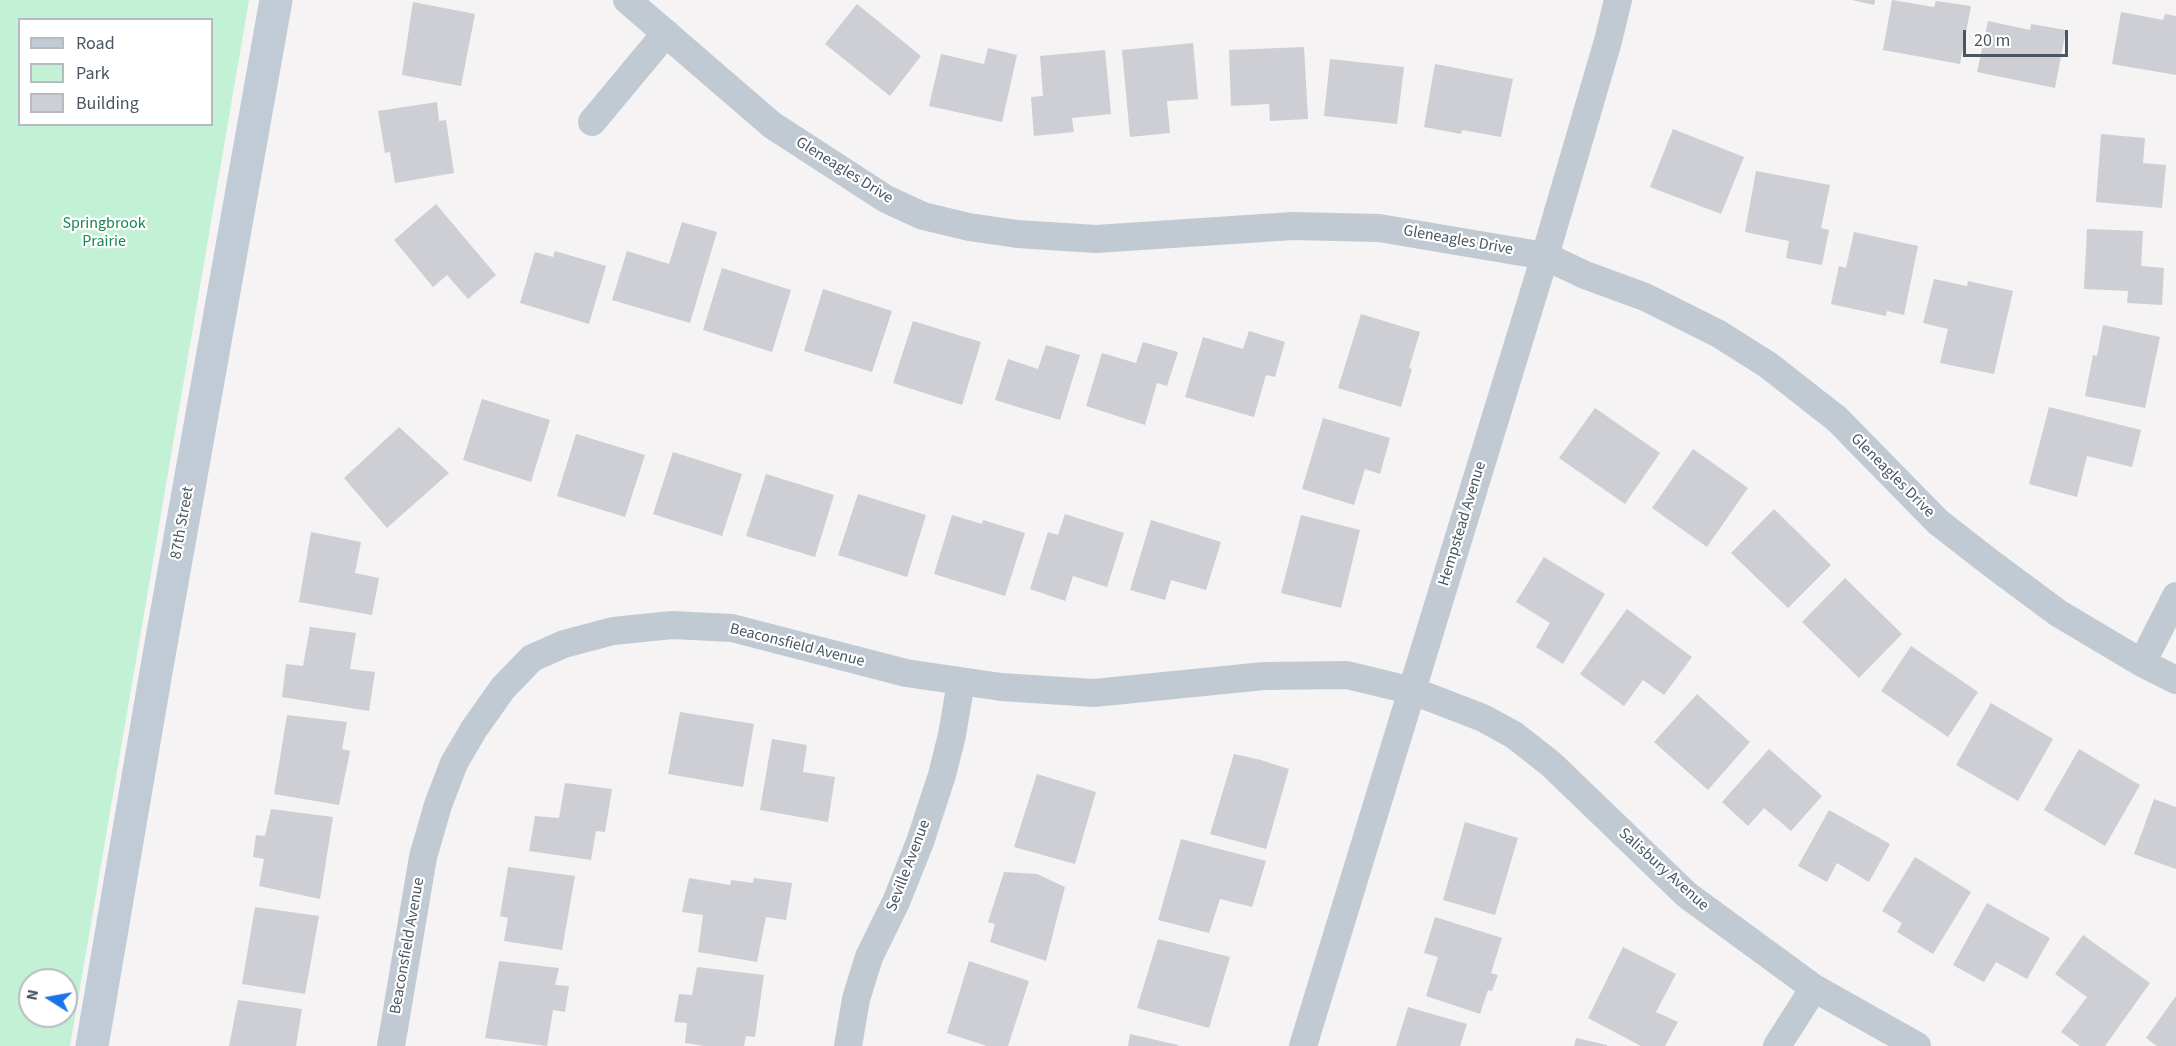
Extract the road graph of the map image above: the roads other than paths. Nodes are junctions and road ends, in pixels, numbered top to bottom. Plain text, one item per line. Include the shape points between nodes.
1 (276, 0) edge
2 (627, 0) edge
3 (1618, 0) edge
4 (666, 33) junction
5 (592, 122) dead end
6 (1545, 256) junction
7 (2176, 596) edge
8 (2142, 663) junction
9 (2176, 680) edge
10 (961, 682) junction
11 (1413, 691) junction
12 (1814, 988) junction
13 (92, 1046) edge
14 (391, 1046) edge
15 (848, 1046) edge
16 (1303, 1046) edge
17 (1777, 1046) edge
18 (1917, 1046) edge

1 - 13 street, 87th Street
2 - 4 street, Gleneagles Drive
3 - 6 street, Hempstead Avenue
4 - 5 street
4 - 6 street, Gleneagles Drive via 772,125 886,200 923,216 1017,234 1096,239 1293,226 1379,228
6 - 8 street, Gleneagles Drive via 1645,297 1719,334 1768,365 1837,419 1938,522 2058,613
6 - 11 street, Hempstead Avenue
7 - 8 street
8 - 9 street, Gleneagles Drive
10 - 11 street, Beaconsfield Avenue via 1094,693 1264,676 1347,675
10 - 14 street, Beaconsfield Avenue via 906,673 732,628 672,625 613,631 564,644 532,658 502,688 474,729 454,763 438,805 423,857
10 - 15 street, Seville Avenue via 938,786 896,902 869,957 856,999
11 - 12 street, Salisbury Avenue via 1483,718 1514,735 1551,764 1687,895
11 - 16 street, Hempstead Avenue
12 - 17 street
12 - 18 street, Salisbury Avenue

